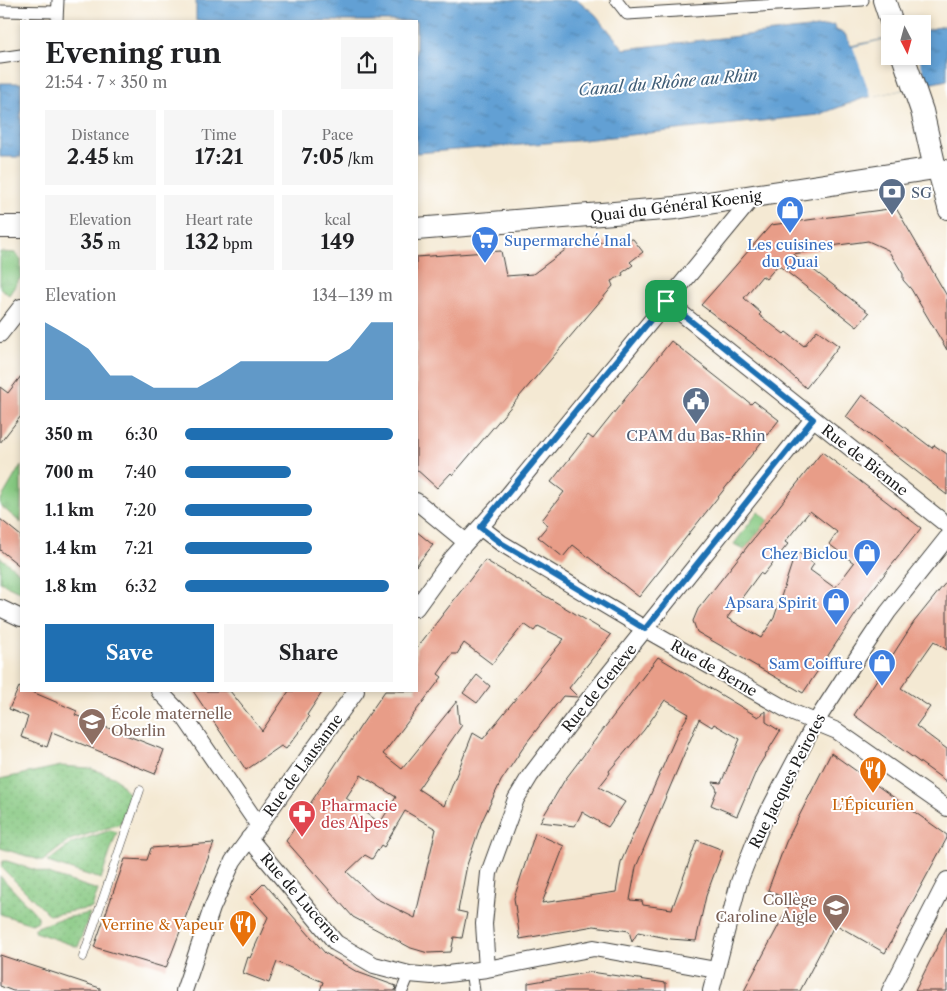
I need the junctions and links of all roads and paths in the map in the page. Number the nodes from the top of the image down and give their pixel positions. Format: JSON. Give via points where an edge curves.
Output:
{"nodes":[{"id":1,"x":58,"y":0,"type":"edge"},
{"id":2,"x":616,"y":0,"type":"edge"},
{"id":3,"x":863,"y":0,"type":"edge"},
{"id":4,"x":884,"y":0,"type":"edge"},
{"id":5,"x":0,"y":11,"type":"edge"},
{"id":6,"x":889,"y":15,"type":"edge"},
{"id":7,"x":57,"y":17,"type":"edge"},
{"id":8,"x":20,"y":55,"type":"edge"},
{"id":9,"x":0,"y":58,"type":"edge"},
{"id":10,"x":906,"y":65,"type":"edge"},
{"id":11,"x":944,"y":165,"type":"edge"},
{"id":12,"x":753,"y":197,"type":"junction"},
{"id":13,"x":947,"y":211,"type":"edge"},
{"id":14,"x":0,"y":227,"type":"edge"},
{"id":15,"x":20,"y":227,"type":"edge"},
{"id":16,"x":418,"y":229,"type":"edge"},
{"id":17,"x":666,"y":301,"type":"junction"},
{"id":18,"x":20,"y":308,"type":"edge"},
{"id":19,"x":0,"y":334,"type":"edge"},
{"id":20,"x":813,"y":419,"type":"junction"},
{"id":21,"x":418,"y":503,"type":"edge"},
{"id":22,"x":947,"y":525,"type":"edge"},
{"id":23,"x":480,"y":527,"type":"junction"},
{"id":24,"x":947,"y":538,"type":"edge"},
{"id":25,"x":466,"y":542,"type":"junction"},
{"id":26,"x":418,"y":605,"type":"edge"},
{"id":27,"x":0,"y":608,"type":"edge"},
{"id":28,"x":20,"y":618,"type":"edge"},
{"id":29,"x":645,"y":629,"type":"junction"},
{"id":30,"x":160,"y":692,"type":"edge"},
{"id":31,"x":355,"y":692,"type":"edge"},
{"id":32,"x":815,"y":723,"type":"junction"},
{"id":33,"x":140,"y":790,"type":"dead end"},
{"id":34,"x":947,"y":808,"type":"edge"},
{"id":35,"x":254,"y":832,"type":"junction"},
{"id":36,"x":947,"y":880,"type":"edge"},
{"id":37,"x":83,"y":957,"type":"dead end"},
{"id":38,"x":479,"y":970,"type":"junction"},
{"id":39,"x":716,"y":970,"type":"junction"},
{"id":40,"x":410,"y":974,"type":"junction"},
{"id":41,"x":184,"y":991,"type":"edge"},
{"id":42,"x":402,"y":991,"type":"edge"},
{"id":43,"x":474,"y":991,"type":"edge"},
{"id":44,"x":711,"y":991,"type":"edge"},
{"id":45,"x":890,"y":991,"type":"edge"}],
"edges":[{"from":1,"to":7,"type":"street"},
{"from":2,"to":3,"type":"street","via":[[628,14]]},
{"from":4,"to":6,"type":"main road"},
{"from":5,"to":7,"type":"street"},
{"from":8,"to":9,"type":"street"},
{"from":10,"to":11,"type":"main road","via":[[928,135]]},
{"from":11,"to":12,"type":"main road","name":"Quai du Général Koenig"},
{"from":11,"to":13,"type":"street"},
{"from":12,"to":16,"type":"main road","name":"Quai du Général Koenig","via":[[604,215]]},
{"from":12,"to":17,"type":"street"},
{"from":14,"to":15,"type":"main road"},
{"from":17,"to":20,"type":"street","name":"Rue de Bienne"},
{"from":17,"to":23,"type":"street"},
{"from":18,"to":19,"type":"street"},
{"from":20,"to":22,"type":"street","name":"Rue de Bienne"},
{"from":20,"to":29,"type":"street","name":"Rue de Genève"},
{"from":21,"to":25,"type":"street"},
{"from":23,"to":25,"type":"street"},
{"from":23,"to":29,"type":"street","name":"Rue de Berne","via":[[501,543]]},
{"from":24,"to":32,"type":"street","name":"Rue Jacques Peirotes","via":[[888,612]]},
{"from":25,"to":26,"type":"street"},
{"from":27,"to":28,"type":"street"},
{"from":29,"to":32,"type":"street","name":"Rue de Berne"},
{"from":29,"to":38,"type":"street","name":"Rue de Genève","via":[[576,715],[516,799],[489,873]]},
{"from":30,"to":35,"type":"street","name":"Rue de Lucerne","via":[[184,718]]},
{"from":31,"to":35,"type":"street","name":"Rue de Lausanne"},
{"from":32,"to":34,"type":"street","name":"Rue de Berne","via":[[837,731]]},
{"from":32,"to":39,"type":"street","name":"Rue Jacques Peirotes","via":[[750,853],[736,890]]},
{"from":33,"to":37,"type":"lane"},
{"from":35,"to":40,"type":"street","name":"Rue de Lucerne","via":[[336,943],[374,965]]},
{"from":35,"to":41,"type":"street","name":"Rue de Lausanne","via":[[224,878]]},
{"from":36,"to":45,"type":"street"},
{"from":38,"to":39,"type":"street","name":"Rue de Lucerne","via":[[594,948]]},
{"from":38,"to":40,"type":"street","name":"Rue de Lucerne","via":[[432,976]]},
{"from":38,"to":43,"type":"street"},
{"from":39,"to":44,"type":"street","name":"Rue Jacques Peirotes"},
{"from":40,"to":42,"type":"street"}]}
